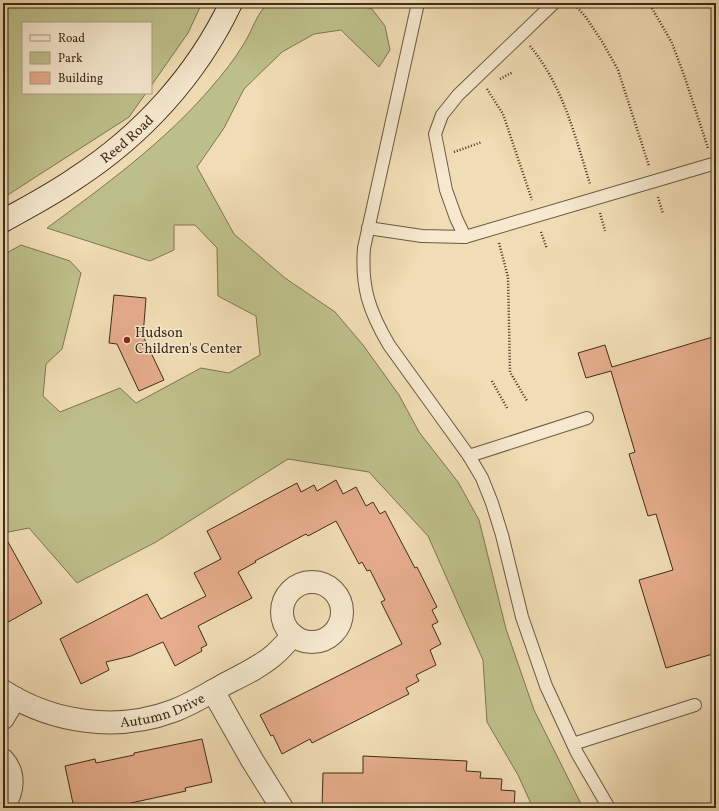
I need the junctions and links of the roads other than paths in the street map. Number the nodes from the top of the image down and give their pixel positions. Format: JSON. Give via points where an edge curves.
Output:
{"nodes":[{"id":1,"x":231,"y":3,"type":"edge"},
{"id":2,"x":418,"y":3,"type":"edge"},
{"id":3,"x":554,"y":3,"type":"edge"},
{"id":4,"x":715,"y":163,"type":"edge"},
{"id":5,"x":3,"y":221,"type":"edge"},
{"id":6,"x":368,"y":228,"type":"junction"},
{"id":7,"x":465,"y":237,"type":"junction"},
{"id":8,"x":587,"y":418,"type":"dead end"},
{"id":9,"x":469,"y":456,"type":"junction"},
{"id":10,"x":293,"y":635,"type":"dead end"},
{"id":11,"x":213,"y":691,"type":"junction"},
{"id":12,"x":9,"y":694,"type":"edge"},
{"id":13,"x":695,"y":704,"type":"dead end"},
{"id":14,"x":3,"y":718,"type":"edge"},
{"id":15,"x":573,"y":744,"type":"junction"},
{"id":16,"x":3,"y":760,"type":"edge"},
{"id":17,"x":3,"y":805,"type":"edge"},
{"id":18,"x":282,"y":808,"type":"edge"},
{"id":19,"x":609,"y":808,"type":"edge"}],
"edges":[{"from":1,"to":5,"type":"street","name":"Reed Road","via":[[183,82],[144,124],[101,161]]},
{"from":2,"to":6,"type":"lane"},
{"from":3,"to":7,"type":"lane","via":[[458,95],[442,115],[435,134],[446,190]]},
{"from":4,"to":7,"type":"lane"},
{"from":6,"to":7,"type":"lane","via":[[422,236]]},
{"from":6,"to":9,"type":"lane","via":[[363,268],[370,309],[389,345]]},
{"from":8,"to":9,"type":"lane"},
{"from":9,"to":15,"type":"lane","via":[[482,478],[492,503],[532,648],[546,686]]},
{"from":10,"to":11,"type":"street","name":"Autumn Drive","via":[[281,650],[268,660]]},
{"from":11,"to":12,"type":"street","name":"Autumn Drive","via":[[171,712],[119,722],[92,722],[65,717],[40,709]]},
{"from":11,"to":18,"type":"street"},
{"from":12,"to":14,"type":"street","name":"Autumn Drive"},
{"from":13,"to":15,"type":"lane"},
{"from":15,"to":19,"type":"lane"},
{"from":16,"to":17,"type":"street","via":[[10,773],[12,786]]}]}
